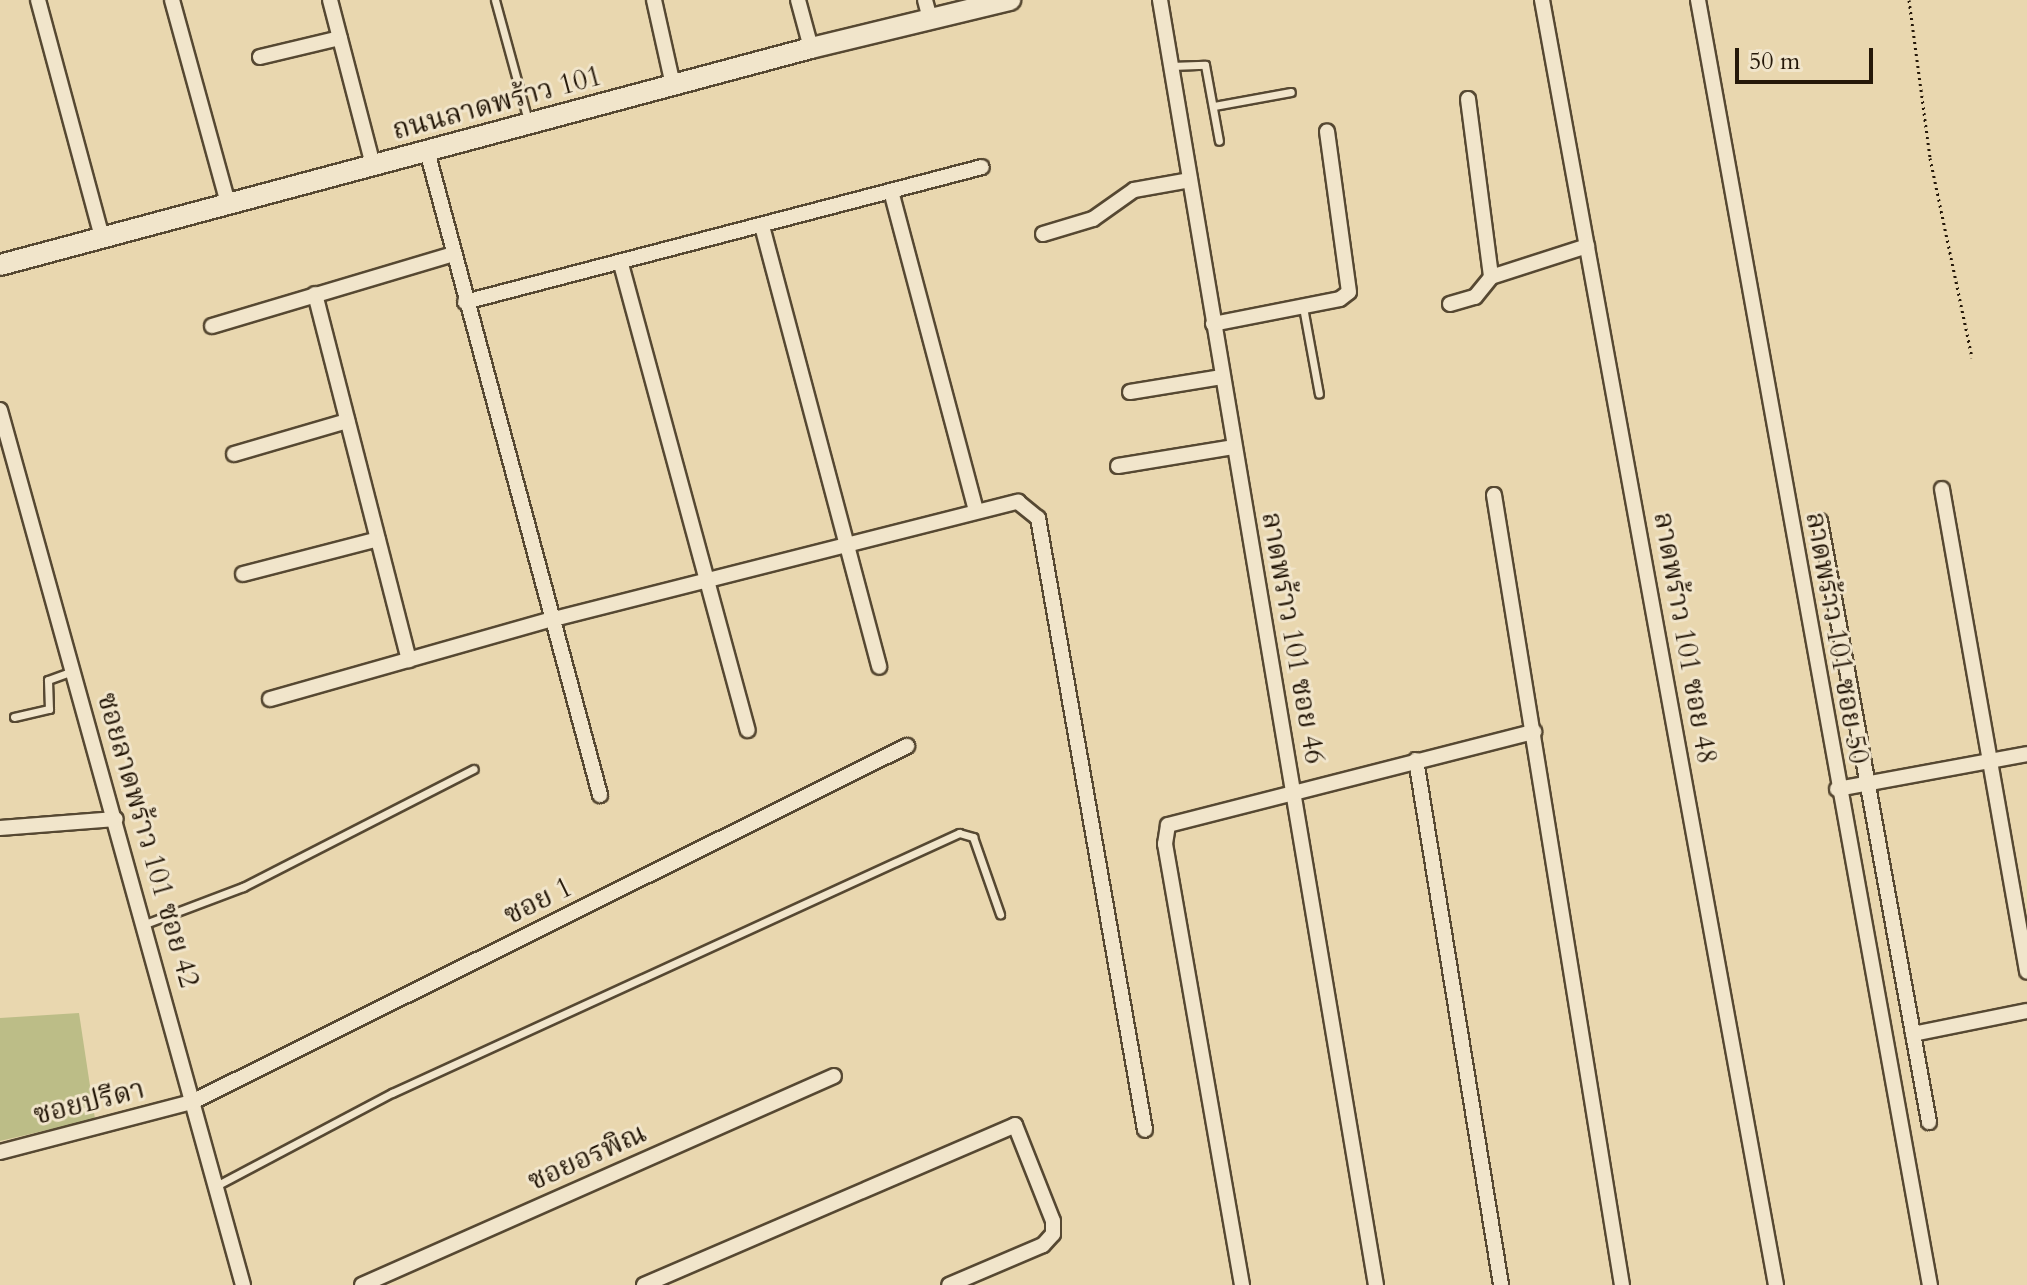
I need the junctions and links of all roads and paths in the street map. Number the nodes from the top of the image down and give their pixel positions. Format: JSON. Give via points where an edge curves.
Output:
{"nodes":[{"id":1,"x":38,"y":0,"type":"edge"},
{"id":2,"x":172,"y":0,"type":"edge"},
{"id":3,"x":330,"y":0,"type":"edge"},
{"id":4,"x":495,"y":0,"type":"edge"},
{"id":5,"x":654,"y":0,"type":"edge"},
{"id":6,"x":798,"y":0,"type":"edge"},
{"id":7,"x":1010,"y":0,"type":"edge"},
{"id":8,"x":1160,"y":0,"type":"edge"},
{"id":9,"x":1542,"y":0,"type":"edge"},
{"id":10,"x":1698,"y":0,"type":"edge"},
{"id":11,"x":1909,"y":0,"type":"edge"},
{"id":12,"x":927,"y":10,"type":"edge"},
{"id":13,"x":340,"y":38,"type":"junction"},
{"id":14,"x":811,"y":48,"type":"junction"},
{"id":15,"x":260,"y":57,"type":"dead end"},
{"id":16,"x":1171,"y":66,"type":"junction"},
{"id":17,"x":673,"y":85,"type":"junction"},
{"id":18,"x":1291,"y":92,"type":"dead end"},
{"id":19,"x":1468,"y":99,"type":"dead end"},
{"id":20,"x":1214,"y":106,"type":"junction"},
{"id":21,"x":529,"y":123,"type":"junction"},
{"id":22,"x":1327,"y":131,"type":"dead end"},
{"id":23,"x":1219,"y":141,"type":"dead end"},
{"id":24,"x":427,"y":151,"type":"junction"},
{"id":25,"x":373,"y":165,"type":"junction"},
{"id":26,"x":982,"y":167,"type":"dead end"},
{"id":27,"x":1190,"y":180,"type":"junction"},
{"id":28,"x":891,"y":191,"type":"junction"},
{"id":29,"x":228,"y":204,"type":"junction"},
{"id":30,"x":762,"y":226,"type":"junction"},
{"id":31,"x":1043,"y":234,"type":"dead end"},
{"id":32,"x":102,"y":238,"type":"junction"},
{"id":33,"x":1587,"y":246,"type":"junction"},
{"id":34,"x":453,"y":254,"type":"junction"},
{"id":35,"x":621,"y":264,"type":"junction"},
{"id":36,"x":0,"y":265,"type":"edge"},
{"id":37,"x":1491,"y":277,"type":"junction"},
{"id":38,"x":315,"y":294,"type":"junction"},
{"id":39,"x":465,"y":302,"type":"junction"},
{"id":40,"x":1450,"y":304,"type":"dead end"},
{"id":41,"x":1303,"y":307,"type":"junction"},
{"id":42,"x":1213,"y":324,"type":"junction"},
{"id":43,"x":212,"y":326,"type":"dead end"},
{"id":44,"x":1972,"y":358,"type":"dead end"},
{"id":45,"x":1222,"y":377,"type":"junction"},
{"id":46,"x":1130,"y":392,"type":"dead end"},
{"id":47,"x":1319,"y":394,"type":"dead end"},
{"id":48,"x":0,"y":410,"type":"edge"},
{"id":49,"x":347,"y":421,"type":"junction"},
{"id":50,"x":1234,"y":447,"type":"junction"},
{"id":51,"x":234,"y":454,"type":"dead end"},
{"id":52,"x":1118,"y":466,"type":"dead end"},
{"id":53,"x":1942,"y":489,"type":"dead end"},
{"id":54,"x":1494,"y":495,"type":"dead end"},
{"id":55,"x":976,"y":511,"type":"junction"},
{"id":56,"x":1820,"y":521,"type":"dead end"},
{"id":57,"x":378,"y":539,"type":"junction"},
{"id":58,"x":850,"y":547,"type":"junction"},
{"id":59,"x":243,"y":574,"type":"dead end"},
{"id":60,"x":706,"y":584,"type":"junction"},
{"id":61,"x":550,"y":620,"type":"junction"},
{"id":62,"x":409,"y":660,"type":"junction"},
{"id":63,"x":879,"y":667,"type":"dead end"},
{"id":64,"x":73,"y":671,"type":"junction"},
{"id":65,"x":270,"y":699,"type":"dead end"},
{"id":66,"x":14,"y":717,"type":"dead end"},
{"id":67,"x":748,"y":730,"type":"dead end"},
{"id":68,"x":1534,"y":732,"type":"junction"},
{"id":69,"x":907,"y":746,"type":"dead end"},
{"id":70,"x":2027,"y":754,"type":"edge"},
{"id":71,"x":1416,"y":760,"type":"junction"},
{"id":72,"x":1991,"y":761,"type":"junction"},
{"id":73,"x":474,"y":769,"type":"dead end"},
{"id":74,"x":1869,"y":783,"type":"junction"},
{"id":75,"x":1837,"y":789,"type":"junction"},
{"id":76,"x":1293,"y":791,"type":"junction"},
{"id":77,"x":600,"y":795,"type":"dead end"},
{"id":78,"x":116,"y":819,"type":"junction"},
{"id":79,"x":0,"y":828,"type":"edge"},
{"id":80,"x":1000,"y":914,"type":"dead end"},
{"id":81,"x":145,"y":924,"type":"junction"},
{"id":82,"x":2027,"y":972,"type":"edge"},
{"id":83,"x":2027,"y":1011,"type":"edge"},
{"id":84,"x":1913,"y":1034,"type":"junction"},
{"id":85,"x":834,"y":1076,"type":"dead end"},
{"id":86,"x":192,"y":1102,"type":"junction"},
{"id":87,"x":1929,"y":1122,"type":"dead end"},
{"id":88,"x":1145,"y":1130,"type":"dead end"},
{"id":89,"x":0,"y":1152,"type":"edge"},
{"id":90,"x":216,"y":1186,"type":"junction"},
{"id":91,"x":243,"y":1285,"type":"edge"},
{"id":92,"x":362,"y":1285,"type":"edge"},
{"id":93,"x":644,"y":1285,"type":"edge"},
{"id":94,"x":949,"y":1285,"type":"edge"},
{"id":95,"x":1242,"y":1285,"type":"edge"},
{"id":96,"x":1376,"y":1285,"type":"edge"},
{"id":97,"x":1501,"y":1285,"type":"edge"},
{"id":98,"x":1622,"y":1285,"type":"edge"},
{"id":99,"x":1776,"y":1285,"type":"edge"},
{"id":100,"x":1930,"y":1285,"type":"edge"}],
"edges":[{"from":1,"to":32,"type":"street"},
{"from":2,"to":29,"type":"street"},
{"from":3,"to":13,"type":"street"},
{"from":4,"to":21,"type":"lane"},
{"from":5,"to":17,"type":"street"},
{"from":6,"to":14,"type":"street"},
{"from":7,"to":12,"type":"street","name":"ถนนลาดพร้าว 101"},
{"from":8,"to":16,"type":"street","name":"ลาดพร้าว 101 ซอย 46"},
{"from":9,"to":33,"type":"street","name":"ลาดพร้าว 101 ซอย 48"},
{"from":10,"to":75,"type":"street","name":"ลาดพร้าว 101 ซอย 50"},
{"from":11,"to":44,"type":"path","via":[[1930,158]]},
{"from":12,"to":14,"type":"street","name":"ถนนลาดพร้าว 101"},
{"from":13,"to":15,"type":"street"},
{"from":13,"to":25,"type":"street"},
{"from":14,"to":17,"type":"street","name":"ถนนลาดพร้าว 101"},
{"from":16,"to":20,"type":"lane","via":[[1205,65]]},
{"from":16,"to":27,"type":"street","name":"ลาดพร้าว 101 ซอย 46"},
{"from":17,"to":21,"type":"street","name":"ถนนลาดพร้าว 101"},
{"from":18,"to":20,"type":"lane"},
{"from":19,"to":37,"type":"street"},
{"from":20,"to":23,"type":"lane"},
{"from":21,"to":24,"type":"street","name":"ถนนลาดพร้าว 101"},
{"from":22,"to":41,"type":"street","via":[[1349,290],[1340,299]]},
{"from":24,"to":25,"type":"street","name":"ถนนลาดพร้าว 101"},
{"from":24,"to":34,"type":"street"},
{"from":25,"to":29,"type":"street","name":"ถนนลาดพร้าว 101"},
{"from":26,"to":28,"type":"street"},
{"from":27,"to":31,"type":"street","via":[[1134,190],[1093,219]]},
{"from":27,"to":42,"type":"street","name":"ลาดพร้าว 101 ซอย 46"},
{"from":28,"to":30,"type":"street"},
{"from":28,"to":55,"type":"street"},
{"from":29,"to":32,"type":"street","name":"ถนนลาดพร้าว 101"},
{"from":30,"to":35,"type":"street"},
{"from":30,"to":58,"type":"street"},
{"from":32,"to":36,"type":"street","name":"ถนนลาดพร้าว 101"},
{"from":33,"to":37,"type":"street"},
{"from":33,"to":99,"type":"street","name":"ลาดพร้าว 101 ซอย 48"},
{"from":34,"to":38,"type":"street"},
{"from":34,"to":39,"type":"street"},
{"from":35,"to":39,"type":"street"},
{"from":35,"to":60,"type":"street"},
{"from":37,"to":40,"type":"street","via":[[1475,297]]},
{"from":38,"to":43,"type":"street"},
{"from":38,"to":49,"type":"street"},
{"from":39,"to":61,"type":"street"},
{"from":41,"to":42,"type":"street"},
{"from":41,"to":47,"type":"lane"},
{"from":42,"to":45,"type":"street","name":"ลาดพร้าว 101 ซอย 46"},
{"from":45,"to":46,"type":"street"},
{"from":45,"to":50,"type":"street","name":"ลาดพร้าว 101 ซอย 46"},
{"from":48,"to":64,"type":"street","name":"ซอยลาดพร้าว 101 ซอย 42"},
{"from":49,"to":51,"type":"street"},
{"from":49,"to":57,"type":"street"},
{"from":50,"to":52,"type":"street"},
{"from":50,"to":76,"type":"street","name":"ลาดพร้าว 101 ซอย 46"},
{"from":53,"to":72,"type":"street"},
{"from":54,"to":68,"type":"street"},
{"from":55,"to":58,"type":"street"},
{"from":55,"to":88,"type":"street","via":[[1018,502],[1038,518]]},
{"from":56,"to":74,"type":"street"},
{"from":57,"to":59,"type":"street"},
{"from":57,"to":62,"type":"street"},
{"from":58,"to":60,"type":"street"},
{"from":58,"to":63,"type":"street"},
{"from":60,"to":61,"type":"street"},
{"from":60,"to":67,"type":"street"},
{"from":61,"to":62,"type":"street"},
{"from":61,"to":77,"type":"street"},
{"from":62,"to":65,"type":"street"},
{"from":64,"to":66,"type":"lane","via":[[48,680],[49,709]]},
{"from":64,"to":78,"type":"street","name":"ซอยลาดพร้าว 101 ซอย 42"},
{"from":68,"to":71,"type":"street"},
{"from":68,"to":98,"type":"street"},
{"from":69,"to":86,"type":"street","name":"ซอย 1"},
{"from":70,"to":72,"type":"street"},
{"from":71,"to":76,"type":"street"},
{"from":71,"to":97,"type":"street"},
{"from":72,"to":74,"type":"street"},
{"from":72,"to":82,"type":"street"},
{"from":73,"to":81,"type":"lane","via":[[243,887]]},
{"from":74,"to":75,"type":"street"},
{"from":74,"to":84,"type":"street"},
{"from":75,"to":100,"type":"street","name":"ลาดพร้าว 101 ซอย 50"},
{"from":76,"to":95,"type":"street","via":[[1175,821],[1168,825],[1165,844]]},
{"from":76,"to":96,"type":"street","name":"ลาดพร้าว 101 ซอย 46"},
{"from":78,"to":79,"type":"street"},
{"from":78,"to":81,"type":"street","name":"ซอยลาดพร้าว 101 ซอย 42"},
{"from":80,"to":90,"type":"lane","via":[[973,837],[959,833],[392,1093]]},
{"from":81,"to":86,"type":"street","name":"ซอยลาดพร้าว 101 ซอย 42"},
{"from":83,"to":84,"type":"street"},
{"from":84,"to":87,"type":"street"},
{"from":85,"to":92,"type":"street","name":"ซอยอรพิณ"},
{"from":86,"to":89,"type":"street","name":"ซอยปรีดา"},
{"from":86,"to":90,"type":"street","name":"ซอยลาดพร้าว 101 ซอย 42"},
{"from":90,"to":91,"type":"street","name":"ซอยลาดพร้าว 101 ซอย 42"},
{"from":93,"to":94,"type":"street","via":[[1015,1125],[1053,1221],[1053,1234],[1043,1245]]}]}
